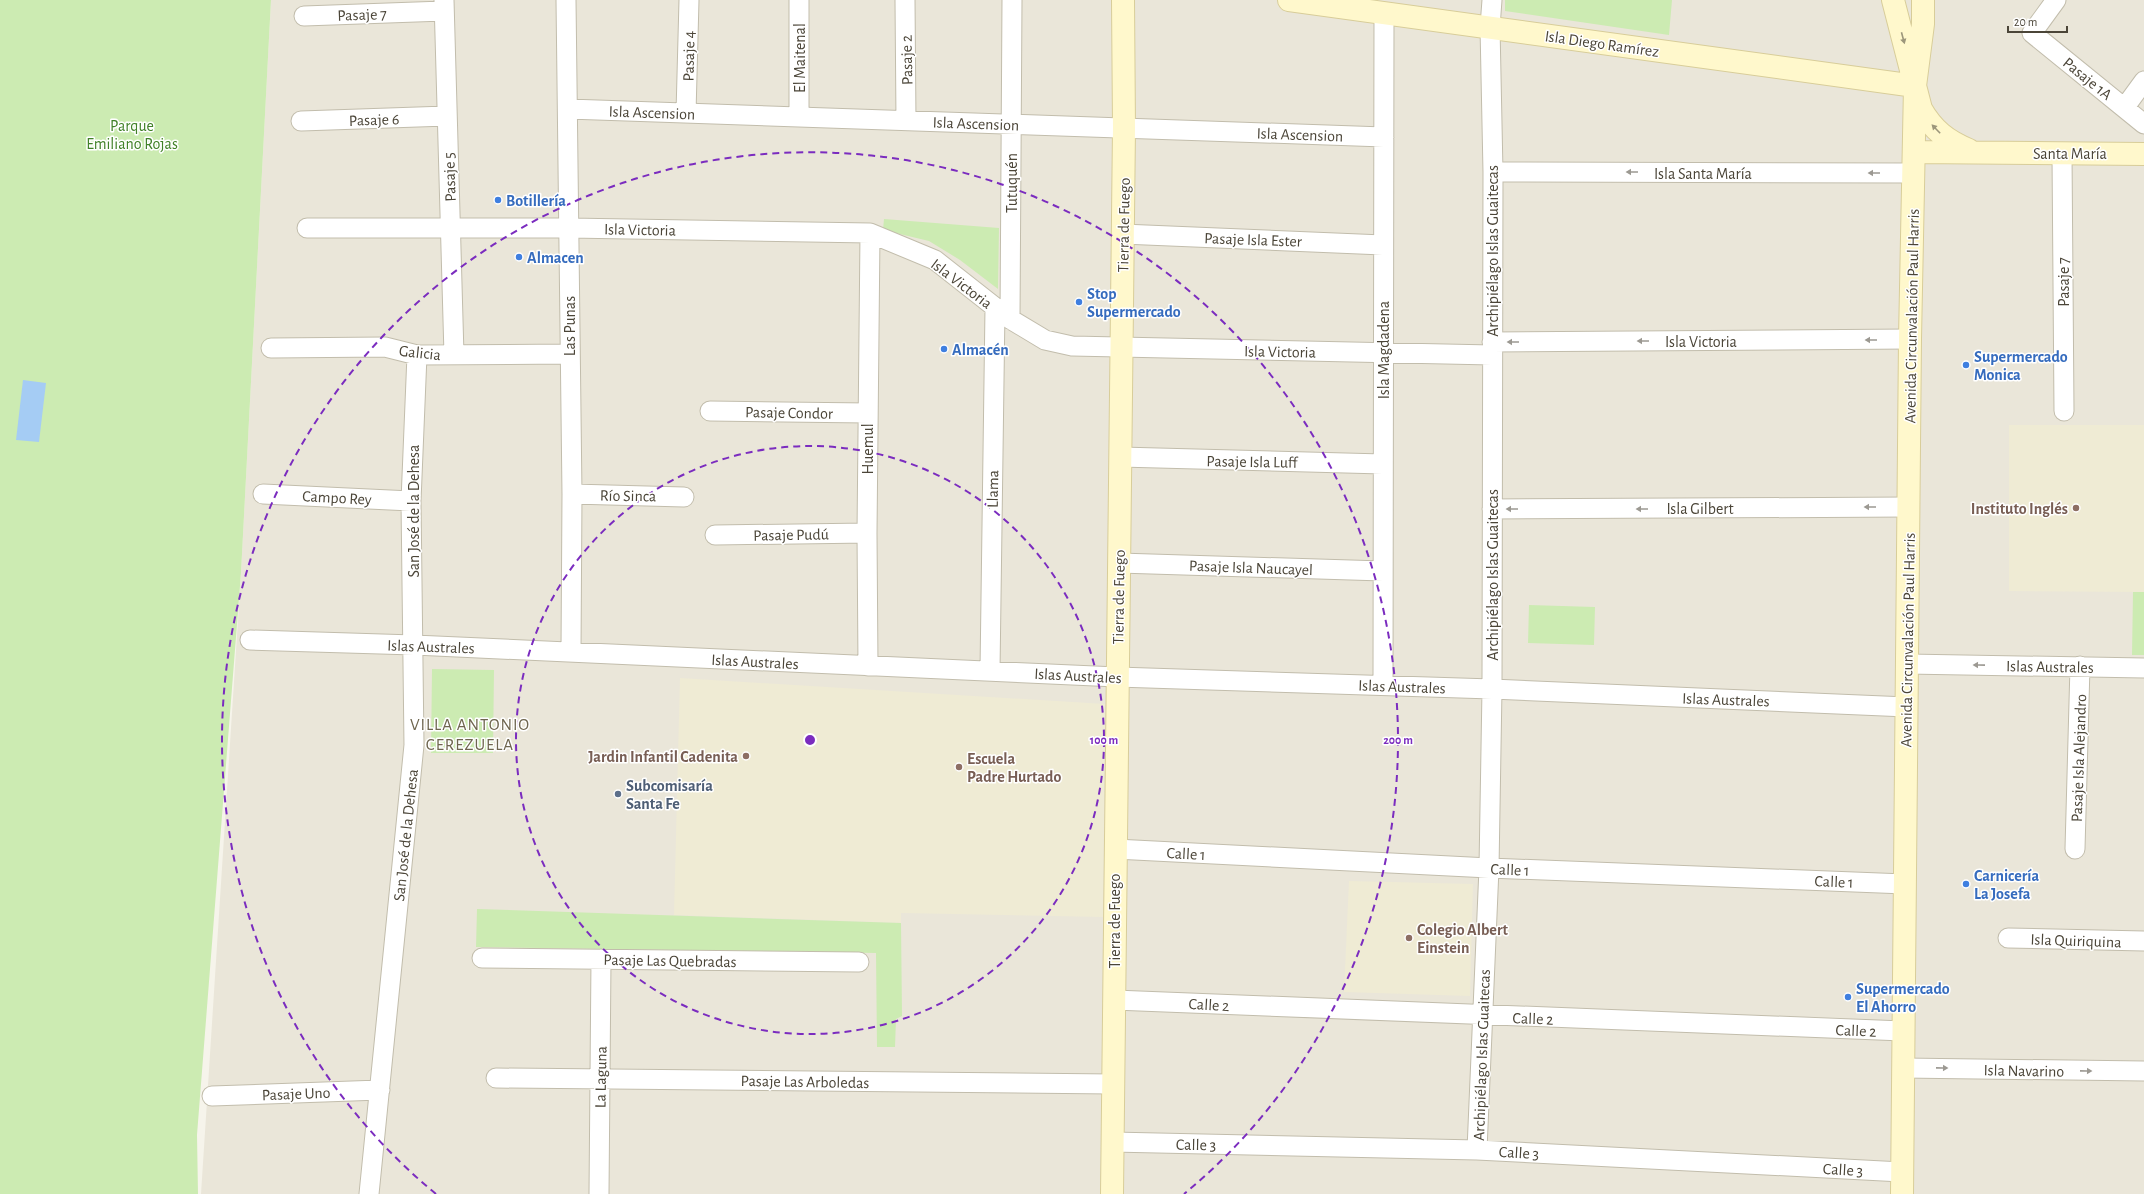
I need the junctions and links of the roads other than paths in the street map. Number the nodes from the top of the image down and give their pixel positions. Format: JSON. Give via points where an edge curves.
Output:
{"nodes":[{"id":1,"x":566,"y":0,"type":"edge"},
{"id":2,"x":689,"y":0,"type":"edge"},
{"id":3,"x":799,"y":0,"type":"edge"},
{"id":4,"x":905,"y":0,"type":"edge"},
{"id":5,"x":1012,"y":0,"type":"edge"},
{"id":6,"x":1123,"y":0,"type":"edge"},
{"id":7,"x":1289,"y":0,"type":"edge"},
{"id":8,"x":1492,"y":0,"type":"edge"},
{"id":9,"x":1893,"y":0,"type":"edge"},
{"id":10,"x":1923,"y":0,"type":"edge"},
{"id":11,"x":2056,"y":0,"type":"edge"},
{"id":12,"x":444,"y":6,"type":"edge"},
{"id":13,"x":1384,"y":14,"type":"junction"},
{"id":14,"x":304,"y":16,"type":"dead end"},
{"id":15,"x":1490,"y":27,"type":"junction"},
{"id":16,"x":2144,"y":81,"type":"edge"},
{"id":17,"x":1915,"y":86,"type":"junction"},
{"id":18,"x":2124,"y":107,"type":"junction"},
{"id":19,"x":568,"y":109,"type":"junction"},
{"id":20,"x":686,"y":113,"type":"junction"},
{"id":21,"x":447,"y":116,"type":"junction"},
{"id":22,"x":799,"y":117,"type":"junction"},
{"id":23,"x":300,"y":121,"type":"dead end"},
{"id":24,"x":906,"y":121,"type":"junction"},
{"id":25,"x":1011,"y":124,"type":"junction"},
{"id":26,"x":2144,"y":124,"type":"edge"},
{"id":27,"x":1124,"y":128,"type":"junction"},
{"id":28,"x":1384,"y":137,"type":"junction"},
{"id":29,"x":1914,"y":152,"type":"junction"},
{"id":30,"x":1996,"y":152,"type":"junction"},
{"id":31,"x":2062,"y":154,"type":"junction"},
{"id":32,"x":2144,"y":154,"type":"edge"},
{"id":33,"x":1493,"y":172,"type":"junction"},
{"id":34,"x":1913,"y":173,"type":"junction"},
{"id":35,"x":307,"y":228,"type":"dead end"},
{"id":36,"x":450,"y":228,"type":"junction"},
{"id":37,"x":569,"y":228,"type":"junction"},
{"id":38,"x":870,"y":233,"type":"junction"},
{"id":39,"x":1122,"y":234,"type":"junction"},
{"id":40,"x":1383,"y":245,"type":"junction"},
{"id":41,"x":1003,"y":313,"type":"junction"},
{"id":42,"x":1910,"y":339,"type":"junction"},
{"id":43,"x":1122,"y":347,"type":"junction"},
{"id":44,"x":271,"y":348,"type":"dead end"},
{"id":45,"x":1492,"y":349,"type":"junction"},
{"id":46,"x":1383,"y":353,"type":"junction"},
{"id":47,"x":569,"y":354,"type":"junction"},
{"id":48,"x":417,"y":355,"type":"junction"},
{"id":49,"x":454,"y":355,"type":"junction"},
{"id":50,"x":710,"y":411,"type":"dead end"},
{"id":51,"x":2064,"y":411,"type":"dead end"},
{"id":52,"x":868,"y":413,"type":"junction"},
{"id":53,"x":1120,"y":457,"type":"junction"},
{"id":54,"x":1383,"y":464,"type":"junction"},
{"id":55,"x":263,"y":494,"type":"dead end"},
{"id":56,"x":572,"y":494,"type":"junction"},
{"id":57,"x":684,"y":497,"type":"dead end"},
{"id":58,"x":411,"y":501,"type":"junction"},
{"id":59,"x":1909,"y":507,"type":"junction"},
{"id":60,"x":1492,"y":510,"type":"junction"},
{"id":61,"x":867,"y":533,"type":"junction"},
{"id":62,"x":715,"y":535,"type":"dead end"},
{"id":63,"x":1119,"y":563,"type":"junction"},
{"id":64,"x":1383,"y":571,"type":"junction"},
{"id":65,"x":250,"y":640,"type":"dead end"},
{"id":66,"x":414,"y":645,"type":"junction"},
{"id":67,"x":571,"y":652,"type":"junction"},
{"id":68,"x":1907,"y":664,"type":"junction"},
{"id":69,"x":868,"y":666,"type":"junction"},
{"id":70,"x":2080,"y":666,"type":"junction"},
{"id":71,"x":2144,"y":668,"type":"edge"},
{"id":72,"x":990,"y":671,"type":"junction"},
{"id":73,"x":1117,"y":677,"type":"junction"},
{"id":74,"x":1383,"y":686,"type":"junction"},
{"id":75,"x":1492,"y":689,"type":"junction"},
{"id":76,"x":1907,"y":707,"type":"junction"},
{"id":77,"x":1115,"y":849,"type":"junction"},
{"id":78,"x":2075,"y":849,"type":"dead end"},
{"id":79,"x":1489,"y":868,"type":"junction"},
{"id":80,"x":1905,"y":884,"type":"junction"},
{"id":81,"x":2008,"y":938,"type":"dead end"},
{"id":82,"x":2144,"y":941,"type":"edge"},
{"id":83,"x":482,"y":958,"type":"dead end"},
{"id":84,"x":601,"y":959,"type":"junction"},
{"id":85,"x":859,"y":962,"type":"dead end"},
{"id":86,"x":1114,"y":1000,"type":"junction"},
{"id":87,"x":1483,"y":1016,"type":"junction"},
{"id":88,"x":1903,"y":1032,"type":"junction"},
{"id":89,"x":1903,"y":1068,"type":"junction"},
{"id":90,"x":2144,"y":1071,"type":"edge"},
{"id":91,"x":496,"y":1078,"type":"dead end"},
{"id":92,"x":600,"y":1079,"type":"junction"},
{"id":93,"x":1113,"y":1084,"type":"junction"},
{"id":94,"x":380,"y":1090,"type":"junction"},
{"id":95,"x":212,"y":1096,"type":"dead end"},
{"id":96,"x":1112,"y":1142,"type":"junction"},
{"id":97,"x":1477,"y":1150,"type":"junction"},
{"id":98,"x":1902,"y":1172,"type":"junction"},
{"id":99,"x":369,"y":1194,"type":"edge"},
{"id":100,"x":598,"y":1194,"type":"edge"},
{"id":101,"x":1112,"y":1194,"type":"edge"},
{"id":102,"x":1902,"y":1194,"type":"edge"}],
"edges":[{"from":1,"to":19,"type":"street","name":"Las Punas"},
{"from":2,"to":20,"type":"street","name":"Pasaje 4"},
{"from":3,"to":22,"type":"street","name":"El Maitenal"},
{"from":4,"to":24,"type":"street","name":"Pasaje 2"},
{"from":5,"to":25,"type":"street","name":"Tutuquén"},
{"from":6,"to":27,"type":"street","name":"Tierra de Fuego"},
{"from":7,"to":13,"type":"street","name":"Isla Diego Ramírez"},
{"from":8,"to":15,"type":"street","name":"Archipiélago Islas Guaitecas"},
{"from":9,"to":17,"type":"street","name":"Avenida Circunvalación Paul Harris","one_way":true},
{"from":10,"to":17,"type":"street","name":"Avenida Circunvalación Paul Harris","via":[[1923,24]]},
{"from":11,"to":18,"type":"street","name":"Pasaje 1A","via":[[2032,33]]},
{"from":12,"to":14,"type":"street","name":"Pasaje 7"},
{"from":12,"to":21,"type":"street","name":"Pasaje 5"},
{"from":13,"to":15,"type":"street","name":"Isla Diego Ramírez"},
{"from":13,"to":28,"type":"street","name":"Isla Magdadena"},
{"from":15,"to":17,"type":"street","name":"Isla Diego Ramírez"},
{"from":15,"to":33,"type":"street","name":"Archipiélago Islas Guaitecas"},
{"from":16,"to":18,"type":"street"},
{"from":17,"to":29,"type":"street","name":"Avenida Circunvalación Paul Harris"},
{"from":30,"to":17,"type":"street","name":"Santa María","one_way":true,"via":[[1969,150],[1945,138],[1927,120]]},
{"from":18,"to":26,"type":"street","name":"Pasaje 1A"},
{"from":19,"to":20,"type":"street","name":"Isla Ascension"},
{"from":19,"to":37,"type":"street","name":"Las Punas"},
{"from":20,"to":22,"type":"street","name":"Isla Ascension"},
{"from":21,"to":23,"type":"street","name":"Pasaje 6"},
{"from":21,"to":36,"type":"street","name":"Pasaje 5"},
{"from":22,"to":24,"type":"street","name":"Isla Ascension"},
{"from":24,"to":25,"type":"street","name":"Isla Ascension"},
{"from":25,"to":27,"type":"street","name":"Isla Ascension"},
{"from":25,"to":41,"type":"street","name":"Tutuquén"},
{"from":27,"to":28,"type":"street","name":"Isla Ascension"},
{"from":27,"to":39,"type":"street","name":"Tierra de Fuego"},
{"from":28,"to":40,"type":"street","name":"Isla Magdadena"},
{"from":29,"to":30,"type":"street","name":"Santa María"},
{"from":29,"to":34,"type":"street","name":"Avenida Circunvalación Paul Harris"},
{"from":30,"to":31,"type":"street","name":"Santa María"},
{"from":31,"to":32,"type":"street","name":"Santa María"},
{"from":31,"to":51,"type":"street","name":"Pasaje 7"},
{"from":34,"to":33,"type":"street","name":"Isla Santa María","one_way":true},
{"from":33,"to":45,"type":"street","name":"Archipiélago Islas Guaitecas"},
{"from":34,"to":42,"type":"street","name":"Avenida Circunvalación Paul Harris"},
{"from":35,"to":36,"type":"street","name":"Isla Victoria"},
{"from":36,"to":37,"type":"street","name":"Isla Victoria"},
{"from":36,"to":49,"type":"street","name":"Pasaje 5"},
{"from":37,"to":38,"type":"street","name":"Isla Victoria"},
{"from":37,"to":47,"type":"street","name":"Las Punas"},
{"from":38,"to":41,"type":"street","name":"Isla Victoria","via":[[935,260]]},
{"from":38,"to":52,"type":"street","name":"Huemul"},
{"from":39,"to":40,"type":"street","name":"Pasaje Isla Ester"},
{"from":39,"to":43,"type":"street","name":"Tierra de Fuego"},
{"from":40,"to":46,"type":"street","name":"Isla Magdadena"},
{"from":41,"to":43,"type":"street","name":"Isla Victoria","via":[[1045,340],[1072,346]]},
{"from":41,"to":72,"type":"street","name":"Llama"},
{"from":42,"to":45,"type":"street","name":"Isla Victoria","one_way":true},
{"from":42,"to":59,"type":"street","name":"Avenida Circunvalación Paul Harris"},
{"from":43,"to":46,"type":"street","name":"Isla Victoria"},
{"from":43,"to":53,"type":"street","name":"Tierra de Fuego"},
{"from":44,"to":48,"type":"street","name":"Galicia","via":[[385,348]]},
{"from":45,"to":46,"type":"street","name":"Isla Victoria"},
{"from":45,"to":60,"type":"street","name":"Archipiélago Islas Guaitecas"},
{"from":46,"to":54,"type":"street","name":"Isla Magdadena"},
{"from":47,"to":49,"type":"street","name":"Galicia"},
{"from":47,"to":56,"type":"street","name":"Las Punas"},
{"from":48,"to":49,"type":"street","name":"Galicia"},
{"from":48,"to":58,"type":"street","name":"San José de la Dehesa"},
{"from":50,"to":52,"type":"street","name":"Pasaje Condor"},
{"from":52,"to":61,"type":"street","name":"Huemul"},
{"from":53,"to":54,"type":"street","name":"Pasaje Isla Luff"},
{"from":53,"to":63,"type":"street","name":"Tierra de Fuego"},
{"from":54,"to":64,"type":"street","name":"Isla Magdadena"},
{"from":55,"to":58,"type":"street","name":"Campo Rey"},
{"from":56,"to":57,"type":"street","name":"Río Sinca"},
{"from":56,"to":67,"type":"street","name":"Las Punas"},
{"from":58,"to":66,"type":"street","name":"San José de la Dehesa"},
{"from":59,"to":60,"type":"street","name":"Isla Gilbert","one_way":true},
{"from":59,"to":68,"type":"street","name":"Avenida Circunvalación Paul Harris"},
{"from":60,"to":75,"type":"street","name":"Archipiélago Islas Guaitecas"},
{"from":61,"to":62,"type":"street","name":"Pasaje Pudú"},
{"from":61,"to":69,"type":"street","name":"Huemul"},
{"from":63,"to":64,"type":"street","name":"Pasaje Isla Naucayel"},
{"from":63,"to":73,"type":"street","name":"Tierra de Fuego"},
{"from":64,"to":74,"type":"street","name":"Isla Magdadena"},
{"from":65,"to":66,"type":"street","name":"Islas Australes"},
{"from":66,"to":67,"type":"street","name":"Islas Australes"},
{"from":66,"to":94,"type":"street","name":"San José de la Dehesa","via":[[414,745]]},
{"from":67,"to":69,"type":"street","name":"Islas Australes"},
{"from":70,"to":68,"type":"street","name":"Islas Australes","one_way":true},
{"from":68,"to":76,"type":"street","name":"Avenida Circunvalación Paul Harris"},
{"from":69,"to":72,"type":"street","name":"Islas Australes"},
{"from":70,"to":71,"type":"street","name":"Islas Australes"},
{"from":70,"to":78,"type":"street","name":"Pasaje Isla Alejandro"},
{"from":72,"to":73,"type":"street","name":"Islas Australes"},
{"from":73,"to":74,"type":"street","name":"Islas Australes"},
{"from":73,"to":77,"type":"street","name":"Tierra de Fuego"},
{"from":74,"to":75,"type":"street","name":"Islas Australes"},
{"from":75,"to":76,"type":"street","name":"Islas Australes"},
{"from":75,"to":79,"type":"street","name":"Archipiélago Islas Guaitecas"},
{"from":76,"to":80,"type":"street","name":"Avenida Circunvalación Paul Harris"},
{"from":77,"to":79,"type":"street","name":"Calle 1"},
{"from":77,"to":86,"type":"street","name":"Tierra de Fuego"},
{"from":79,"to":80,"type":"street","name":"Calle 1"},
{"from":79,"to":87,"type":"street","name":"Archipiélago Islas Guaitecas"},
{"from":80,"to":88,"type":"street","name":"Avenida Circunvalación Paul Harris"},
{"from":81,"to":82,"type":"street","name":"Isla Quiriquina"},
{"from":83,"to":84,"type":"street","name":"Pasaje Las Quebradas"},
{"from":84,"to":85,"type":"street","name":"Pasaje Las Quebradas"},
{"from":84,"to":92,"type":"street","name":"La Laguna"},
{"from":86,"to":87,"type":"street","name":"Calle 2"},
{"from":86,"to":93,"type":"street","name":"Tierra de Fuego"},
{"from":87,"to":88,"type":"street","name":"Calle 2"},
{"from":87,"to":97,"type":"street","name":"Archipiélago Islas Guaitecas"},
{"from":88,"to":89,"type":"street","name":"Avenida Circunvalación Paul Harris"},
{"from":89,"to":90,"type":"street","name":"Isla Navarino","one_way":true},
{"from":89,"to":98,"type":"street","name":"Avenida Circunvalación Paul Harris"},
{"from":91,"to":92,"type":"street","name":"Pasaje Las Arboledas"},
{"from":92,"to":93,"type":"street","name":"Pasaje Las Arboledas"},
{"from":92,"to":100,"type":"street","name":"La Laguna"},
{"from":93,"to":96,"type":"street","name":"Tierra de Fuego"},
{"from":94,"to":95,"type":"street","name":"Pasaje Uno"},
{"from":94,"to":99,"type":"street","name":"San José de la Dehesa"},
{"from":96,"to":97,"type":"street","name":"Calle 3"},
{"from":96,"to":101,"type":"street","name":"Tierra de Fuego"},
{"from":97,"to":98,"type":"street","name":"Calle 3"},
{"from":98,"to":102,"type":"street","name":"Avenida Circunvalación Paul Harris"}]}
